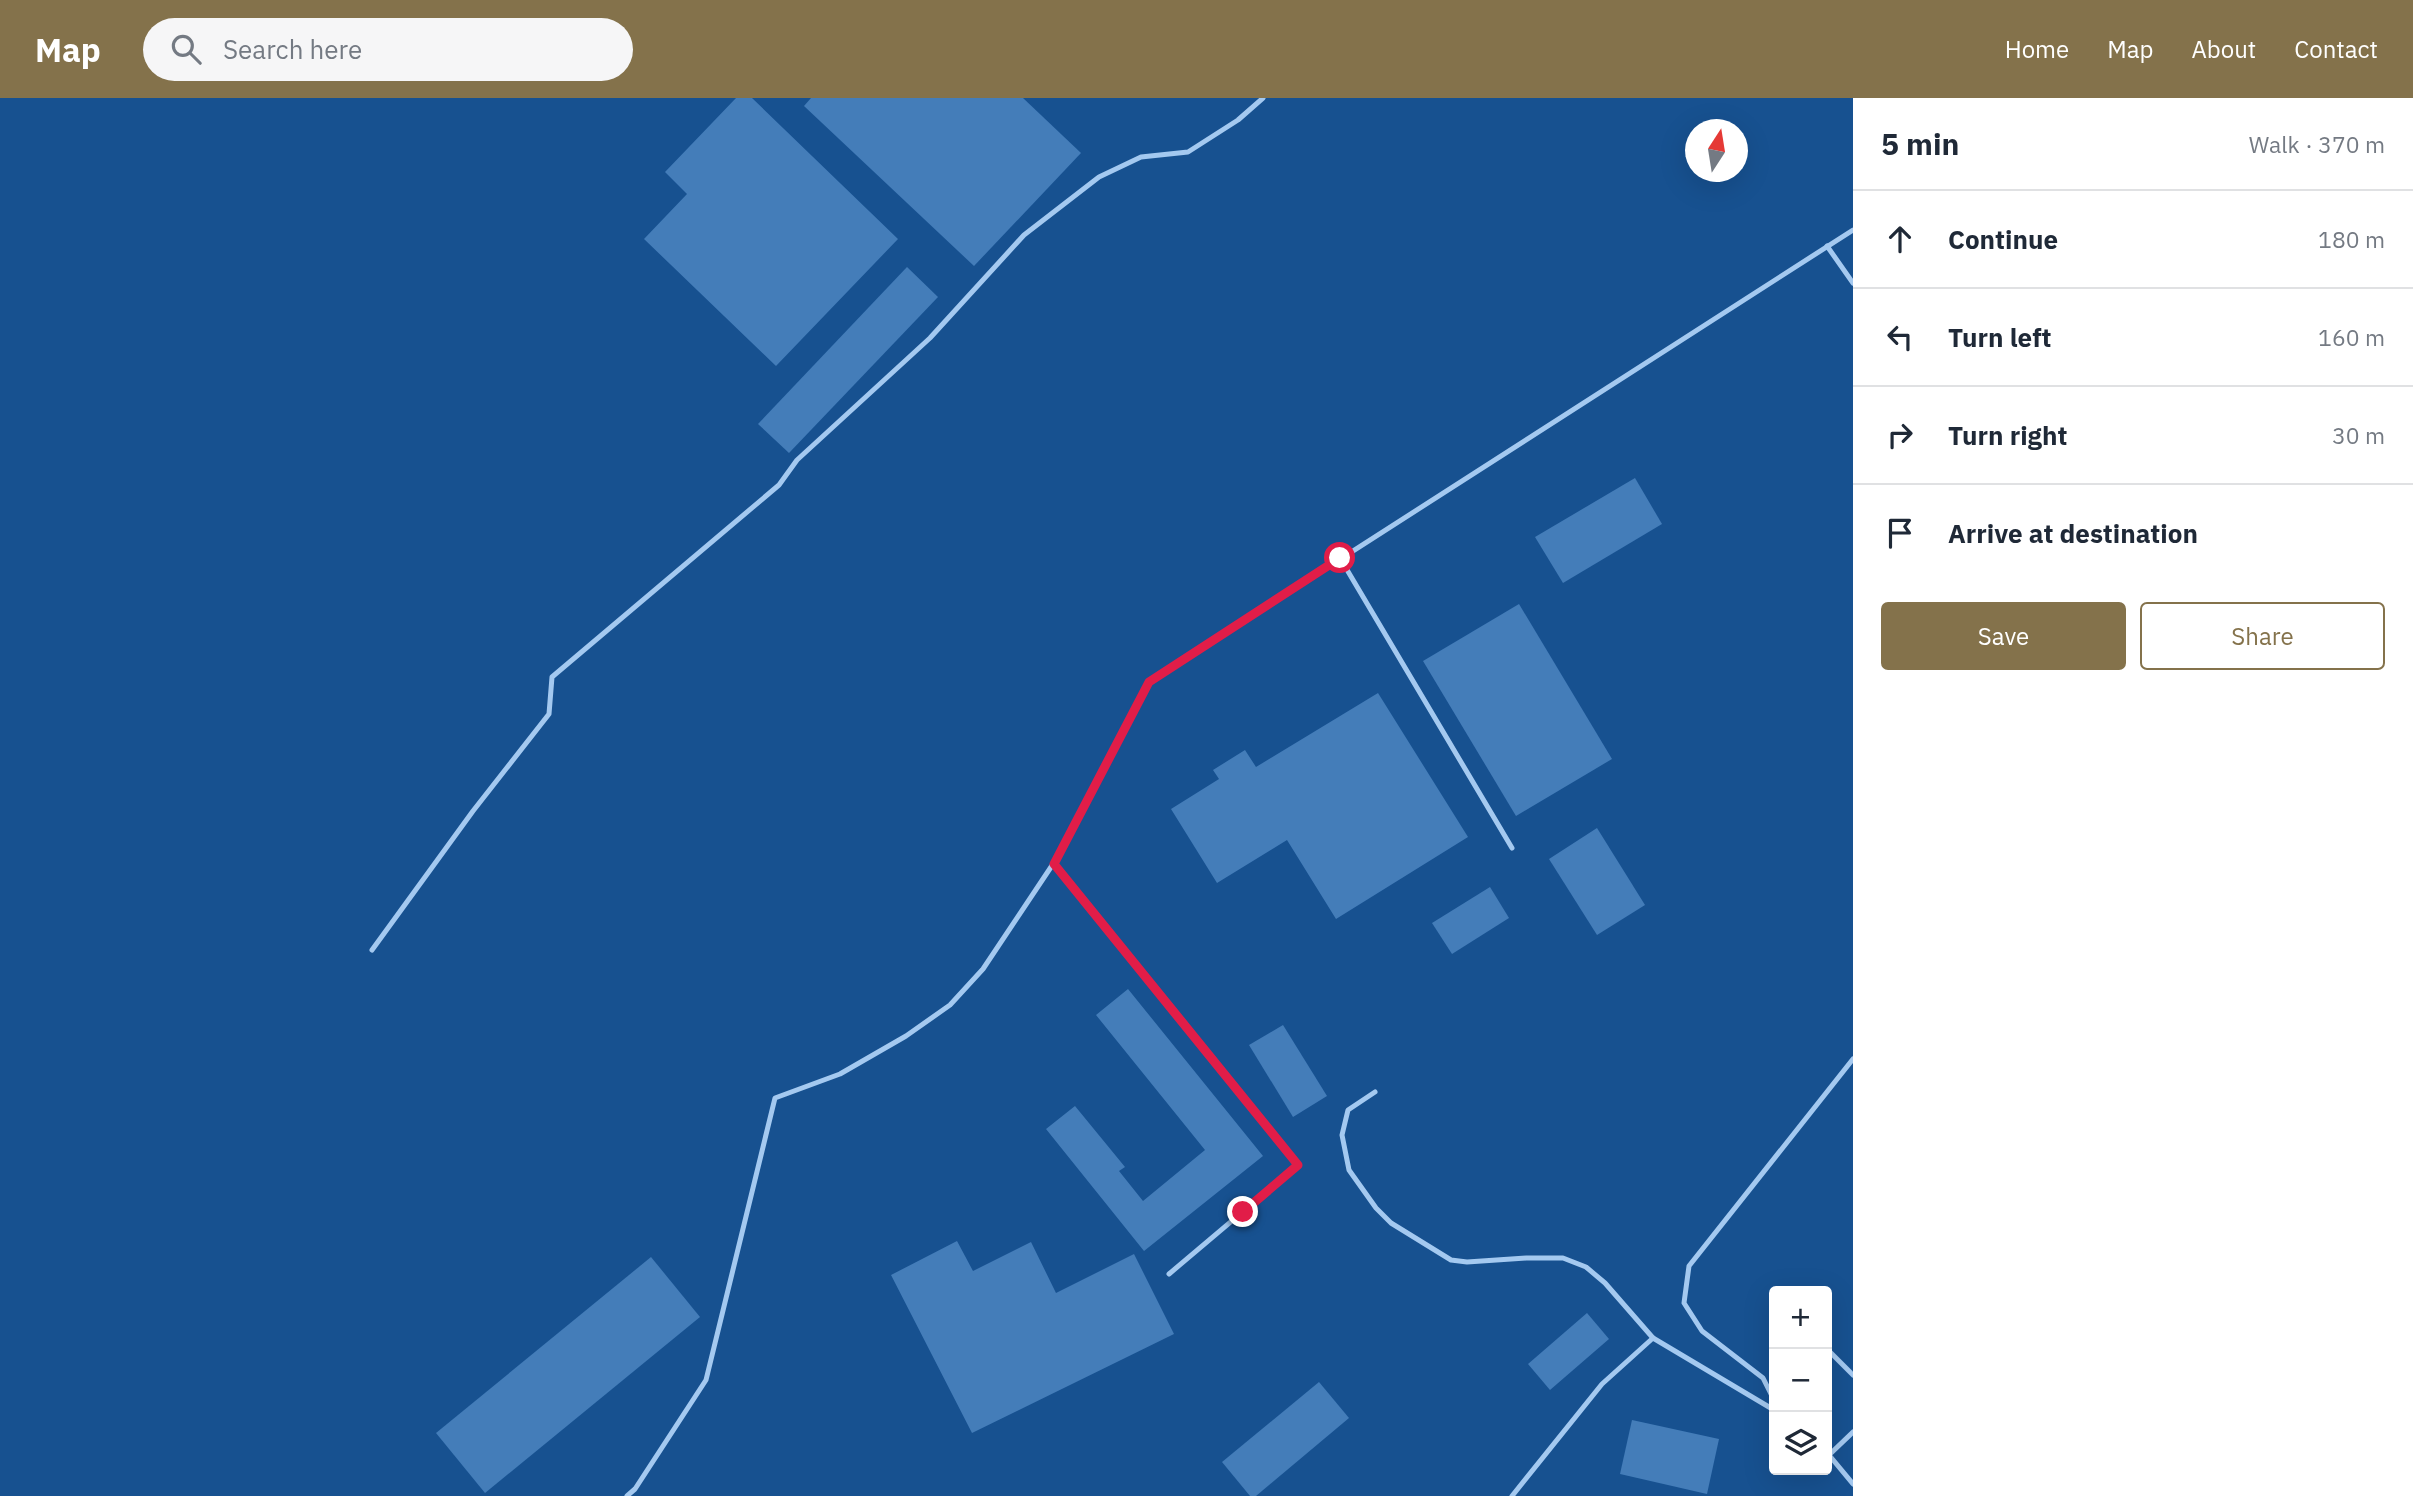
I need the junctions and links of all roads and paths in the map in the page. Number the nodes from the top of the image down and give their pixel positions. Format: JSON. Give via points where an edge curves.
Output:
{"nodes":[{"id":1,"x":1263,"y":98,"type":"edge"},
{"id":2,"x":1853,"y":230,"type":"edge"},
{"id":3,"x":1827,"y":246,"type":"junction"},
{"id":4,"x":1853,"y":283,"type":"edge"},
{"id":5,"x":1340,"y":558,"type":"junction"},
{"id":6,"x":1512,"y":848,"type":"dead end"},
{"id":7,"x":1054,"y":864,"type":"junction"},
{"id":8,"x":373,"y":950,"type":"dead end"},
{"id":9,"x":1853,"y":1059,"type":"edge"},
{"id":10,"x":1375,"y":1092,"type":"dead end"},
{"id":11,"x":1169,"y":1274,"type":"dead end"},
{"id":12,"x":1653,"y":1338,"type":"junction"},
{"id":13,"x":1832,"y":1354,"type":"edge"},
{"id":14,"x":1853,"y":1375,"type":"edge"},
{"id":15,"x":1769,"y":1390,"type":"edge"},
{"id":16,"x":1769,"y":1407,"type":"edge"},
{"id":17,"x":1853,"y":1432,"type":"edge"},
{"id":18,"x":1832,"y":1451,"type":"edge"},
{"id":19,"x":1832,"y":1460,"type":"edge"},
{"id":20,"x":1853,"y":1484,"type":"edge"},
{"id":21,"x":627,"y":1496,"type":"edge"},
{"id":22,"x":1512,"y":1496,"type":"edge"}],
"edges":[{"from":1,"to":8,"type":"lane","via":[[1188,152],[1141,157],[1099,177],[1024,235],[930,338],[797,460],[779,485],[552,677],[549,714]]},
{"from":2,"to":3,"type":"lane"},
{"from":3,"to":4,"type":"lane"},
{"from":3,"to":5,"type":"lane"},
{"from":5,"to":6,"type":"lane"},
{"from":5,"to":7,"type":"lane","via":[[1149,682]]},
{"from":7,"to":11,"type":"lane","via":[[1298,1165]]},
{"from":7,"to":21,"type":"lane","via":[[983,969],[950,1005],[840,1074],[775,1098],[706,1380]]},
{"from":9,"to":15,"type":"lane","via":[[1689,1266],[1684,1303],[1702,1331],[1763,1378]]},
{"from":10,"to":12,"type":"lane","via":[[1348,1110],[1342,1135],[1349,1170],[1391,1223],[1451,1259],[1563,1258],[1586,1267]]},
{"from":12,"to":16,"type":"lane"},
{"from":12,"to":22,"type":"lane","via":[[1602,1384]]},
{"from":13,"to":14,"type":"lane"},
{"from":17,"to":18,"type":"lane"},
{"from":19,"to":20,"type":"lane"}]}
